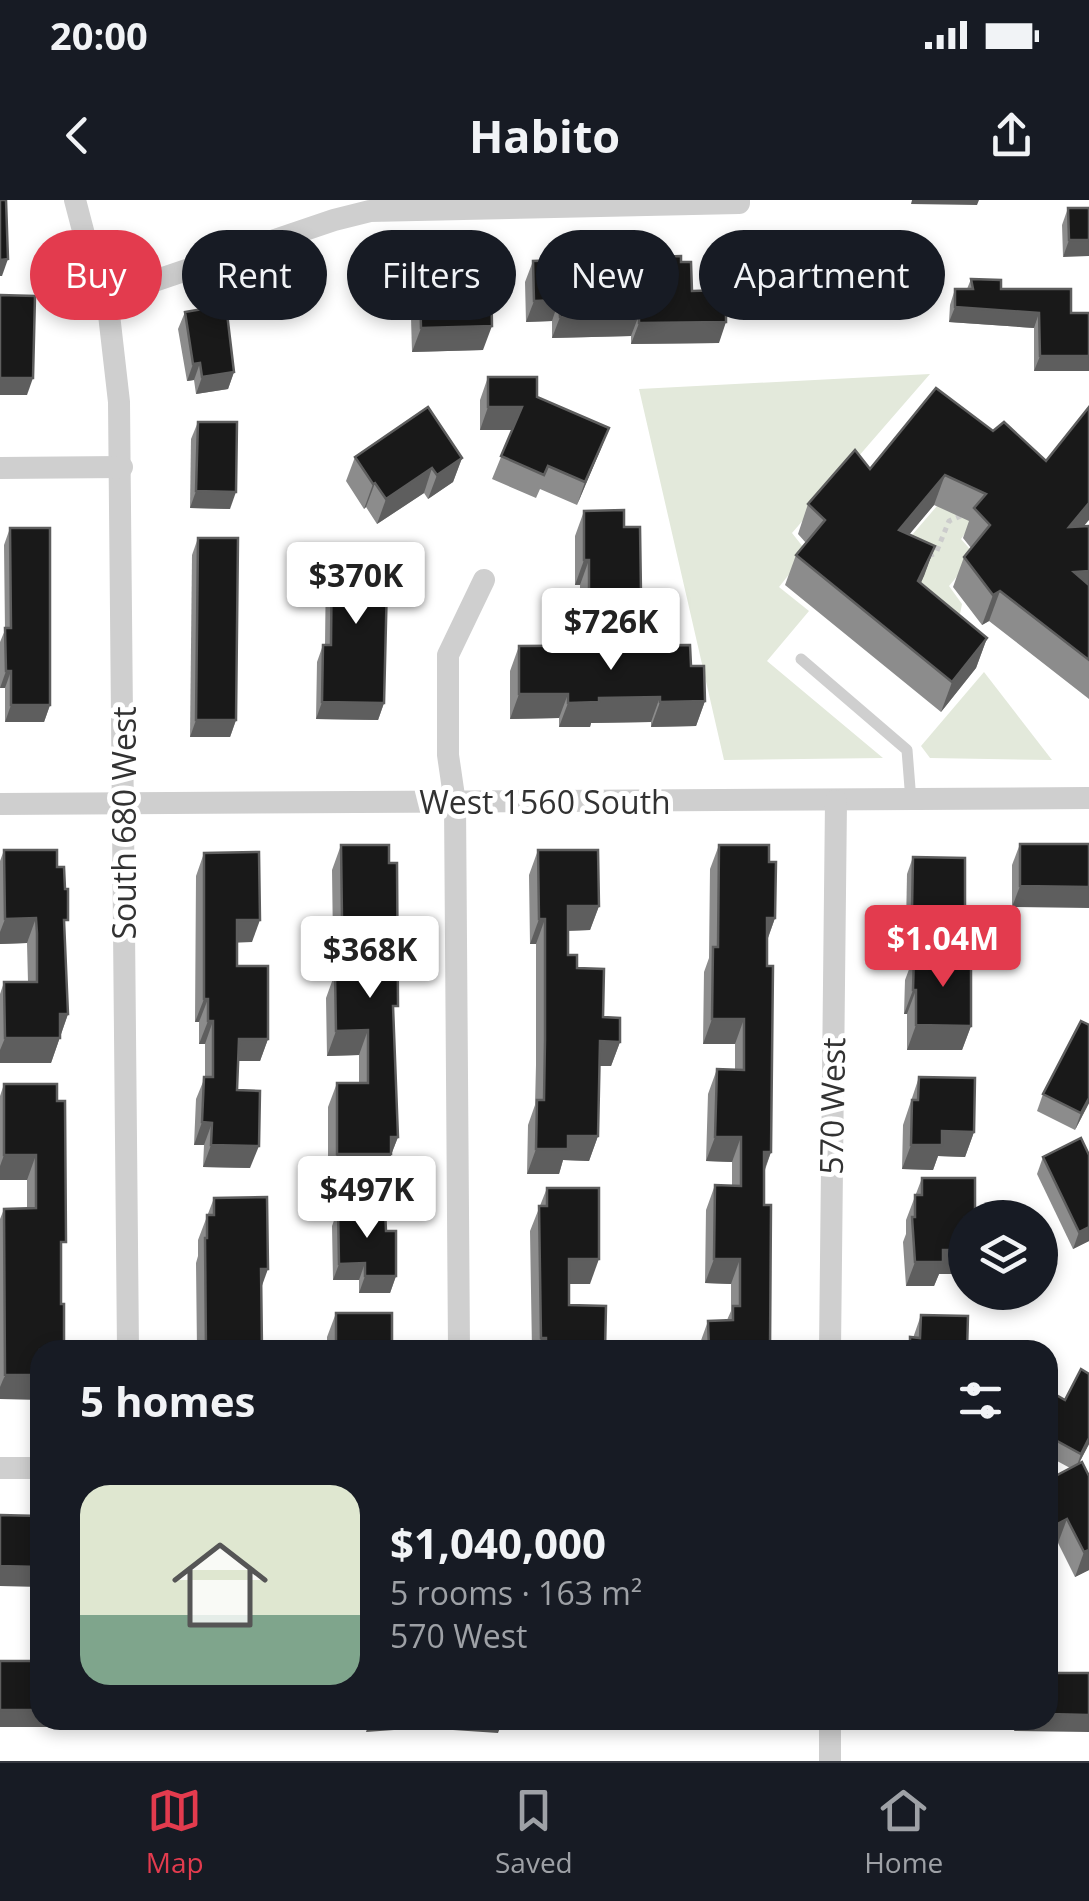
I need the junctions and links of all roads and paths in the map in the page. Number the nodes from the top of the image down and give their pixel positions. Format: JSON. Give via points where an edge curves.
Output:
{"nodes":[{"id":1,"x":76,"y":200,"type":"edge"},
{"id":2,"x":738,"y":202,"type":"edge"},
{"id":3,"x":83,"y":230,"type":"edge"},
{"id":4,"x":162,"y":278,"type":"edge"},
{"id":5,"x":110,"y":320,"type":"edge"},
{"id":6,"x":122,"y":467,"type":"junction"},
{"id":7,"x":0,"y":468,"type":"edge"},
{"id":8,"x":978,"y":508,"type":"edge"},
{"id":9,"x":921,"y":560,"type":"edge"},
{"id":10,"x":484,"y":580,"type":"dead end"},
{"id":11,"x":801,"y":659,"type":"dead end"},
{"id":12,"x":1089,"y":798,"type":"edge"},
{"id":13,"x":836,"y":802,"type":"junction"},
{"id":14,"x":911,"y":802,"type":"junction"},
{"id":15,"x":456,"y":803,"type":"junction"},
{"id":16,"x":0,"y":804,"type":"edge"},
{"id":17,"x":125,"y":804,"type":"junction"},
{"id":18,"x":128,"y":1340,"type":"edge"},
{"id":19,"x":459,"y":1340,"type":"edge"},
{"id":20,"x":830,"y":1340,"type":"edge"},
{"id":21,"x":0,"y":1468,"type":"edge"},
{"id":22,"x":30,"y":1468,"type":"edge"},
{"id":23,"x":830,"y":1730,"type":"edge"},
{"id":24,"x":830,"y":1761,"type":"edge"}],
"edges":[{"from":1,"to":3,"type":"street","name":"South 680 West"},
{"from":2,"to":4,"type":"street","via":[[370,211]]},
{"from":5,"to":6,"type":"street","name":"South 680 West"},
{"from":6,"to":7,"type":"street"},
{"from":6,"to":17,"type":"street","name":"South 680 West"},
{"from":8,"to":9,"type":"path","via":[[949,521],[936,552]]},
{"from":10,"to":15,"type":"street","via":[[448,656],[448,755]]},
{"from":11,"to":14,"type":"lane","via":[[906,750]]},
{"from":12,"to":14,"type":"street","name":"West 1560 South"},
{"from":13,"to":14,"type":"street","name":"West 1560 South"},
{"from":13,"to":15,"type":"street","name":"West 1560 South"},
{"from":13,"to":20,"type":"street","name":"570 West"},
{"from":15,"to":17,"type":"street","name":"West 1560 South"},
{"from":15,"to":19,"type":"street"},
{"from":16,"to":17,"type":"street","name":"West 1560 South"},
{"from":17,"to":18,"type":"street","name":"South 680 West"},
{"from":21,"to":22,"type":"street"},
{"from":23,"to":24,"type":"street"}]}
